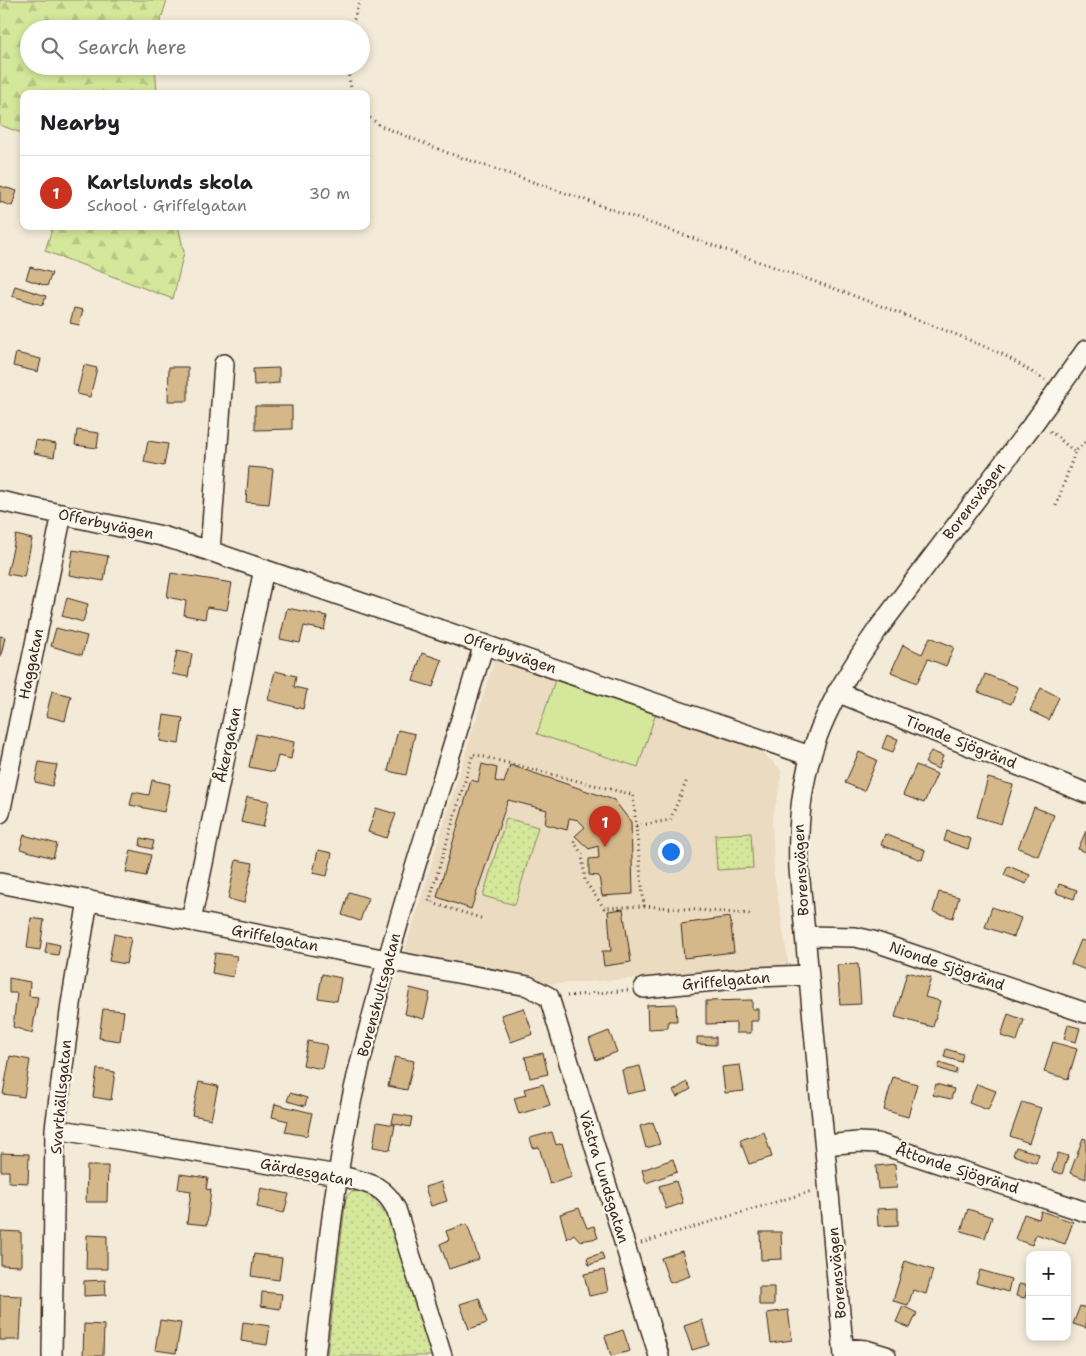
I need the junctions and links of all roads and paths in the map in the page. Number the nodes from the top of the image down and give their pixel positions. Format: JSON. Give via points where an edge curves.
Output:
{"nodes":[{"id":1,"x":360,"y":0,"type":"edge"},
{"id":2,"x":354,"y":20,"type":"edge"},
{"id":3,"x":349,"y":75,"type":"edge"},
{"id":4,"x":351,"y":90,"type":"edge"},
{"id":5,"x":370,"y":118,"type":"edge"},
{"id":6,"x":1086,"y":350,"type":"edge"},
{"id":7,"x":224,"y":364,"type":"dead end"},
{"id":8,"x":1057,"y":390,"type":"junction"},
{"id":9,"x":1036,"y":420,"type":"junction"},
{"id":10,"x":1086,"y":441,"type":"edge"},
{"id":11,"x":1075,"y":452,"type":"junction"},
{"id":12,"x":0,"y":501,"type":"edge"},
{"id":13,"x":1056,"y":506,"type":"dead end"},
{"id":14,"x":62,"y":514,"type":"junction"},
{"id":15,"x":210,"y":551,"type":"junction"},
{"id":16,"x":264,"y":569,"type":"junction"},
{"id":17,"x":484,"y":644,"type":"junction"},
{"id":18,"x":837,"y":692,"type":"junction"},
{"id":19,"x":9,"y":731,"type":"edge"},
{"id":20,"x":810,"y":756,"type":"junction"},
{"id":21,"x":686,"y":780,"type":"dead end"},
{"id":22,"x":1086,"y":793,"type":"edge"},
{"id":23,"x":0,"y":813,"type":"edge"},
{"id":24,"x":636,"y":826,"type":"junction"},
{"id":25,"x":573,"y":840,"type":"dead end"},
{"id":26,"x":0,"y":883,"type":"edge"},
{"id":27,"x":88,"y":900,"type":"junction"},
{"id":28,"x":644,"y":906,"type":"junction"},
{"id":29,"x":750,"y":914,"type":"dead end"},
{"id":30,"x":481,"y":918,"type":"dead end"},
{"id":31,"x":191,"y":921,"type":"junction"},
{"id":32,"x":805,"y":936,"type":"junction"},
{"id":33,"x":387,"y":960,"type":"junction"},
{"id":34,"x":808,"y":975,"type":"junction"},
{"id":35,"x":644,"y":988,"type":"joint"},
{"id":36,"x":549,"y":997,"type":"junction"},
{"id":37,"x":1086,"y":1013,"type":"edge"},
{"id":38,"x":55,"y":1129,"type":"junction"},
{"id":39,"x":825,"y":1145,"type":"junction"},
{"id":40,"x":338,"y":1175,"type":"junction"},
{"id":41,"x":829,"y":1187,"type":"junction"},
{"id":42,"x":1086,"y":1212,"type":"edge"},
{"id":43,"x":626,"y":1248,"type":"junction"},
{"id":44,"x":844,"y":1352,"type":"edge"},
{"id":45,"x":52,"y":1356,"type":"edge"},
{"id":46,"x":315,"y":1356,"type":"edge"},
{"id":47,"x":442,"y":1356,"type":"edge"},
{"id":48,"x":659,"y":1356,"type":"edge"},
{"id":49,"x":886,"y":1356,"type":"edge"}],
"edges":[{"from":1,"to":2,"type":"path"},
{"from":3,"to":4,"type":"path"},
{"from":5,"to":8,"type":"path","via":[[381,126],[448,153],[813,280],[960,336],[1026,367]]},
{"from":6,"to":8,"type":"street","name":"Borensvägen"},
{"from":7,"to":15,"type":"street"},
{"from":8,"to":9,"type":"street","name":"Borensvägen"},
{"from":9,"to":11,"type":"path"},
{"from":9,"to":18,"type":"street","name":"Borensvägen","via":[[878,629]]},
{"from":10,"to":11,"type":"path"},
{"from":11,"to":13,"type":"path"},
{"from":12,"to":14,"type":"street","name":"Offerbyvägen"},
{"from":14,"to":15,"type":"street","name":"Offerbyvägen","via":[[162,536]]},
{"from":14,"to":19,"type":"street","name":"Haggatan"},
{"from":15,"to":16,"type":"street","name":"Offerbyvägen"},
{"from":16,"to":17,"type":"street","name":"Offerbyvägen"},
{"from":16,"to":31,"type":"street","name":"Åkergatan"},
{"from":17,"to":20,"type":"street","name":"Offerbyvägen"},
{"from":17,"to":33,"type":"street","name":"Borenshultsgatan"},
{"from":18,"to":20,"type":"street","name":"Borensvägen","via":[[822,721]]},
{"from":18,"to":22,"type":"street","name":"Tionde Sjögränd"},
{"from":19,"to":23,"type":"street","name":"Haggatan"},
{"from":20,"to":32,"type":"street","name":"Borensvägen","via":[[800,805],[798,841]]},
{"from":21,"to":24,"type":"path","via":[[670,820]]},
{"from":24,"to":28,"type":"path"},
{"from":24,"to":30,"type":"path","via":[[633,795],[472,754],[429,902]]},
{"from":25,"to":28,"type":"path","via":[[582,854],[586,881],[604,908]]},
{"from":26,"to":27,"type":"street","name":"Griffelgatan"},
{"from":27,"to":31,"type":"street","name":"Griffelgatan"},
{"from":27,"to":38,"type":"street","name":"Svarthällsgatan"},
{"from":28,"to":29,"type":"path"},
{"from":31,"to":33,"type":"street","name":"Griffelgatan"},
{"from":32,"to":34,"type":"street","name":"Borensvägen"},
{"from":32,"to":37,"type":"street","name":"Nionde Sjögränd","via":[[855,937],[873,941]]},
{"from":33,"to":36,"type":"street","name":"Griffelgatan","via":[[528,986]]},
{"from":33,"to":40,"type":"street","name":"Borenshultsgatan","via":[[357,1078]]},
{"from":34,"to":35,"type":"street","name":"Griffelgatan"},
{"from":34,"to":39,"type":"street","name":"Borensvägen"},
{"from":35,"to":36,"type":"path"},
{"from":36,"to":43,"type":"street","name":"Västra Lundsgatan"},
{"from":38,"to":40,"type":"street","name":"Gärdesgatan"},
{"from":38,"to":45,"type":"street","name":"Svarthällsgatan"},
{"from":39,"to":41,"type":"street","name":"Borensvägen"},
{"from":39,"to":42,"type":"street","name":"Åttonde Sjögränd","via":[[877,1143]]},
{"from":40,"to":46,"type":"street","name":"Borenshultsgatan"},
{"from":40,"to":47,"type":"street","name":"Gärdesgatan","via":[[370,1184],[390,1198]]},
{"from":41,"to":43,"type":"path"},
{"from":41,"to":44,"type":"street","name":"Borensvägen"},
{"from":43,"to":48,"type":"street","name":"Västra Lundsgatan"},
{"from":44,"to":49,"type":"street","via":[[866,1350]]}]}
